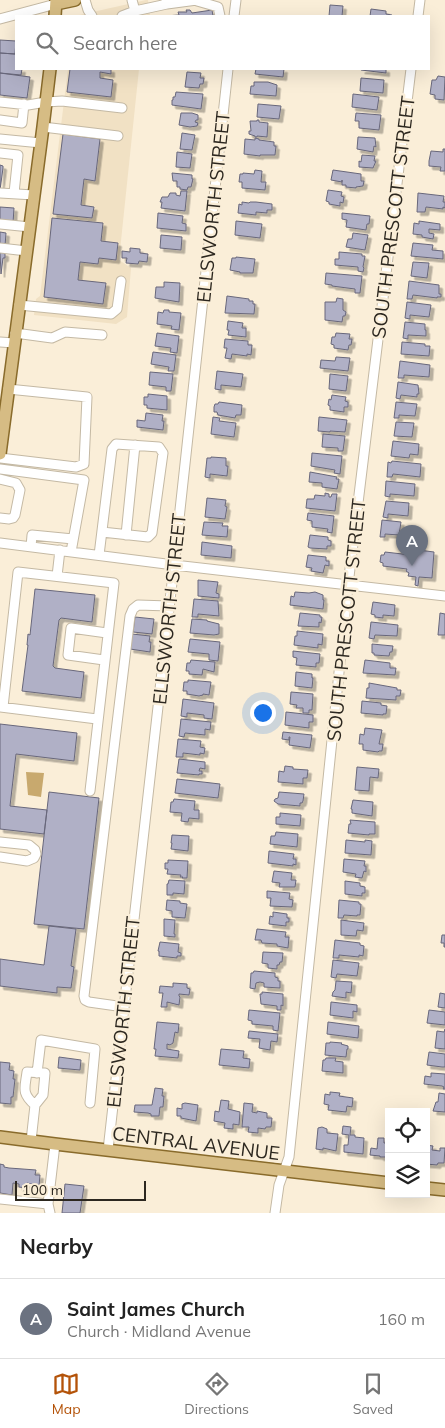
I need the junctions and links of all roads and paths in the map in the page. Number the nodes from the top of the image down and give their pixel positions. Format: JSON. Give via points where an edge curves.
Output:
{"nodes":[{"id":1,"x":75,"y":0,"type":"edge"},
{"id":2,"x":85,"y":0,"type":"edge"},
{"id":3,"x":132,"y":0,"type":"edge"},
{"id":4,"x":197,"y":0,"type":"edge"},
{"id":5,"x":236,"y":0,"type":"edge"},
{"id":6,"x":420,"y":0,"type":"edge"},
{"id":7,"x":166,"y":2,"type":"edge"},
{"id":8,"x":56,"y":7,"type":"edge"},
{"id":9,"x":135,"y":11,"type":"junction"},
{"id":10,"x":19,"y":15,"type":"edge"},
{"id":11,"x":91,"y":15,"type":"edge"},
{"id":12,"x":125,"y":15,"type":"edge"},
{"id":13,"x":220,"y":15,"type":"edge"},
{"id":14,"x":234,"y":15,"type":"edge"},
{"id":15,"x":418,"y":15,"type":"edge"},
{"id":16,"x":15,"y":16,"type":"edge"},
{"id":17,"x":0,"y":19,"type":"edge"},
{"id":18,"x":50,"y":70,"type":"edge"},
{"id":19,"x":228,"y":70,"type":"edge"},
{"id":20,"x":411,"y":70,"type":"edge"},
{"id":21,"x":0,"y":102,"type":"edge"},
{"id":22,"x":46,"y":102,"type":"junction"},
{"id":23,"x":24,"y":104,"type":"junction"},
{"id":24,"x":122,"y":108,"type":"dead end"},
{"id":25,"x":0,"y":120,"type":"edge"},
{"id":26,"x":43,"y":127,"type":"junction"},
{"id":27,"x":118,"y":136,"type":"dead end"},
{"id":28,"x":0,"y":139,"type":"edge"},
{"id":29,"x":14,"y":140,"type":"junction"},
{"id":30,"x":41,"y":143,"type":"junction"},
{"id":31,"x":0,"y":153,"type":"edge"},
{"id":32,"x":12,"y":155,"type":"junction"},
{"id":33,"x":0,"y":193,"type":"edge"},
{"id":34,"x":14,"y":193,"type":"junction"},
{"id":35,"x":34,"y":195,"type":"junction"},
{"id":36,"x":0,"y":224,"type":"edge"},
{"id":37,"x":30,"y":227,"type":"junction"},
{"id":38,"x":0,"y":248,"type":"edge"},
{"id":39,"x":27,"y":251,"type":"junction"},
{"id":40,"x":121,"y":281,"type":"dead end"},
{"id":41,"x":19,"y":305,"type":"junction"},
{"id":42,"x":102,"y":336,"type":"dead end"},
{"id":43,"x":15,"y":338,"type":"junction"},
{"id":44,"x":0,"y":342,"type":"edge"},
{"id":45,"x":8,"y":389,"type":"junction"},
{"id":46,"x":135,"y":445,"type":"junction"},
{"id":47,"x":0,"y":456,"type":"edge"},
{"id":48,"x":0,"y":469,"type":"edge"},
{"id":49,"x":0,"y":479,"type":"edge"},
{"id":50,"x":0,"y":518,"type":"edge"},
{"id":51,"x":102,"y":532,"type":"junction"},
{"id":52,"x":126,"y":534,"type":"junction"},
{"id":53,"x":73,"y":539,"type":"junction"},
{"id":54,"x":0,"y":543,"type":"edge"},
{"id":55,"x":31,"y":547,"type":"junction"},
{"id":56,"x":60,"y":550,"type":"junction"},
{"id":57,"x":72,"y":552,"type":"junction"},
{"id":58,"x":99,"y":555,"type":"junction"},
{"id":59,"x":174,"y":565,"type":"junction"},
{"id":60,"x":57,"y":576,"type":"junction"},
{"id":61,"x":348,"y":585,"type":"junction"},
{"id":62,"x":445,"y":596,"type":"edge"},
{"id":63,"x":169,"y":606,"type":"junction"},
{"id":64,"x":108,"y":633,"type":"junction"},
{"id":65,"x":104,"y":660,"type":"junction"},
{"id":66,"x":1,"y":707,"type":"edge"},
{"id":67,"x":97,"y":719,"type":"junction"},
{"id":68,"x":90,"y":791,"type":"dead end"},
{"id":69,"x":0,"y":842,"type":"edge"},
{"id":70,"x":0,"y":857,"type":"edge"},
{"id":71,"x":124,"y":1007,"type":"junction"},
{"id":72,"x":37,"y":1072,"type":"junction"},
{"id":73,"x":90,"y":1103,"type":"dead end"},
{"id":74,"x":35,"y":1105,"type":"junction"},
{"id":75,"x":0,"y":1137,"type":"edge"},
{"id":76,"x":31,"y":1141,"type":"junction"},
{"id":77,"x":55,"y":1144,"type":"junction"},
{"id":78,"x":108,"y":1150,"type":"junction"},
{"id":79,"x":285,"y":1171,"type":"junction"},
{"id":80,"x":385,"y":1183,"type":"edge"},
{"id":81,"x":430,"y":1188,"type":"edge"},
{"id":82,"x":445,"y":1190,"type":"edge"},
{"id":83,"x":0,"y":1199,"type":"edge"},
{"id":84,"x":49,"y":1208,"type":"edge"},
{"id":85,"x":276,"y":1213,"type":"edge"}],
"edges":[{"from":1,"to":8,"type":"main road"},
{"from":2,"to":11,"type":"street"},
{"from":3,"to":9,"type":"street"},
{"from":4,"to":7,"type":"street"},
{"from":4,"to":13,"type":"street","via":[[218,7]]},
{"from":5,"to":14,"type":"street"},
{"from":6,"to":15,"type":"street"},
{"from":7,"to":9,"type":"street"},
{"from":8,"to":10,"type":"street"},
{"from":9,"to":12,"type":"street"},
{"from":16,"to":17,"type":"street"},
{"from":18,"to":22,"type":"main road"},
{"from":19,"to":59,"type":"street","name":"ELLSWORTH STREET"},
{"from":20,"to":61,"type":"street","name":"SOUTH PRESCOTT STREET"},
{"from":21,"to":23,"type":"street"},
{"from":22,"to":23,"type":"street"},
{"from":22,"to":24,"type":"street"},
{"from":22,"to":26,"type":"main road"},
{"from":23,"to":25,"type":"street","via":[[22,123]]},
{"from":26,"to":27,"type":"street"},
{"from":26,"to":30,"type":"main road"},
{"from":28,"to":29,"type":"street"},
{"from":29,"to":30,"type":"street"},
{"from":29,"to":32,"type":"street"},
{"from":30,"to":35,"type":"main road"},
{"from":31,"to":32,"type":"street"},
{"from":32,"to":34,"type":"street","via":[[18,155]]},
{"from":33,"to":34,"type":"street"},
{"from":34,"to":35,"type":"street"},
{"from":35,"to":37,"type":"main road"},
{"from":36,"to":37,"type":"street"},
{"from":37,"to":39,"type":"main road"},
{"from":38,"to":39,"type":"street"},
{"from":39,"to":41,"type":"main road"},
{"from":40,"to":41,"type":"street","via":[[117,310],[111,314]]},
{"from":41,"to":43,"type":"main road"},
{"from":42,"to":43,"type":"street","via":[[65,332],[52,338]]},
{"from":43,"to":44,"type":"street"},
{"from":43,"to":45,"type":"main road"},
{"from":45,"to":47,"type":"main road"},
{"from":45,"to":47,"type":"street","via":[[87,397],[84,464],[76,468]]},
{"from":46,"to":51,"type":"street","via":[[116,444],[112,449]]},
{"from":46,"to":52,"type":"street"},
{"from":46,"to":52,"type":"street","via":[[158,447],[163,453],[152,533],[148,537]]},
{"from":48,"to":53,"type":"street","via":[[84,480]]},
{"from":49,"to":50,"type":"street","via":[[16,483],[20,490],[13,518]]},
{"from":51,"to":52,"type":"street"},
{"from":51,"to":58,"type":"street"},
{"from":53,"to":55,"type":"street","via":[[32,535]]},
{"from":53,"to":57,"type":"street"},
{"from":54,"to":55,"type":"street"},
{"from":55,"to":56,"type":"street"},
{"from":56,"to":57,"type":"street"},
{"from":56,"to":60,"type":"street"},
{"from":57,"to":58,"type":"street"},
{"from":58,"to":59,"type":"street"},
{"from":59,"to":61,"type":"street"},
{"from":59,"to":63,"type":"street","name":"ELLSWORTH STREET"},
{"from":60,"to":64,"type":"street","via":[[114,582]]},
{"from":60,"to":66,"type":"street","via":[[18,572]]},
{"from":61,"to":62,"type":"street"},
{"from":61,"to":79,"type":"street","name":"SOUTH PRESCOTT STREET"},
{"from":63,"to":71,"type":"street","name":"ELLSWORTH STREET"},
{"from":63,"to":71,"type":"street","via":[[138,605],[130,616],[84,996],[89,1002]]},
{"from":64,"to":65,"type":"street"},
{"from":64,"to":65,"type":"street","via":[[71,628],[68,655]]},
{"from":65,"to":67,"type":"street"},
{"from":66,"to":67,"type":"street"},
{"from":67,"to":68,"type":"street"},
{"from":69,"to":70,"type":"street","via":[[29,845],[36,854],[27,860]]},
{"from":71,"to":78,"type":"street","name":"ELLSWORTH STREET"},
{"from":72,"to":73,"type":"street","via":[[41,1040],[95,1049]]},
{"from":72,"to":74,"type":"street","via":[[44,1073],[44,1080],[43,1095]]},
{"from":72,"to":74,"type":"street","via":[[27,1072],[25,1091]]},
{"from":74,"to":76,"type":"street"},
{"from":75,"to":76,"type":"main road","name":"CENTRAL AVENUE"},
{"from":76,"to":77,"type":"main road","name":"CENTRAL AVENUE"},
{"from":77,"to":78,"type":"main road","name":"CENTRAL AVENUE"},
{"from":77,"to":84,"type":"street"},
{"from":78,"to":79,"type":"main road","name":"CENTRAL AVENUE"},
{"from":79,"to":80,"type":"main road","name":"CENTRAL AVENUE"},
{"from":79,"to":85,"type":"street","name":"SOUTH PRESCOTT STREET","via":[[279,1185]]},
{"from":81,"to":82,"type":"main road"},
{"from":83,"to":84,"type":"street"}]}
